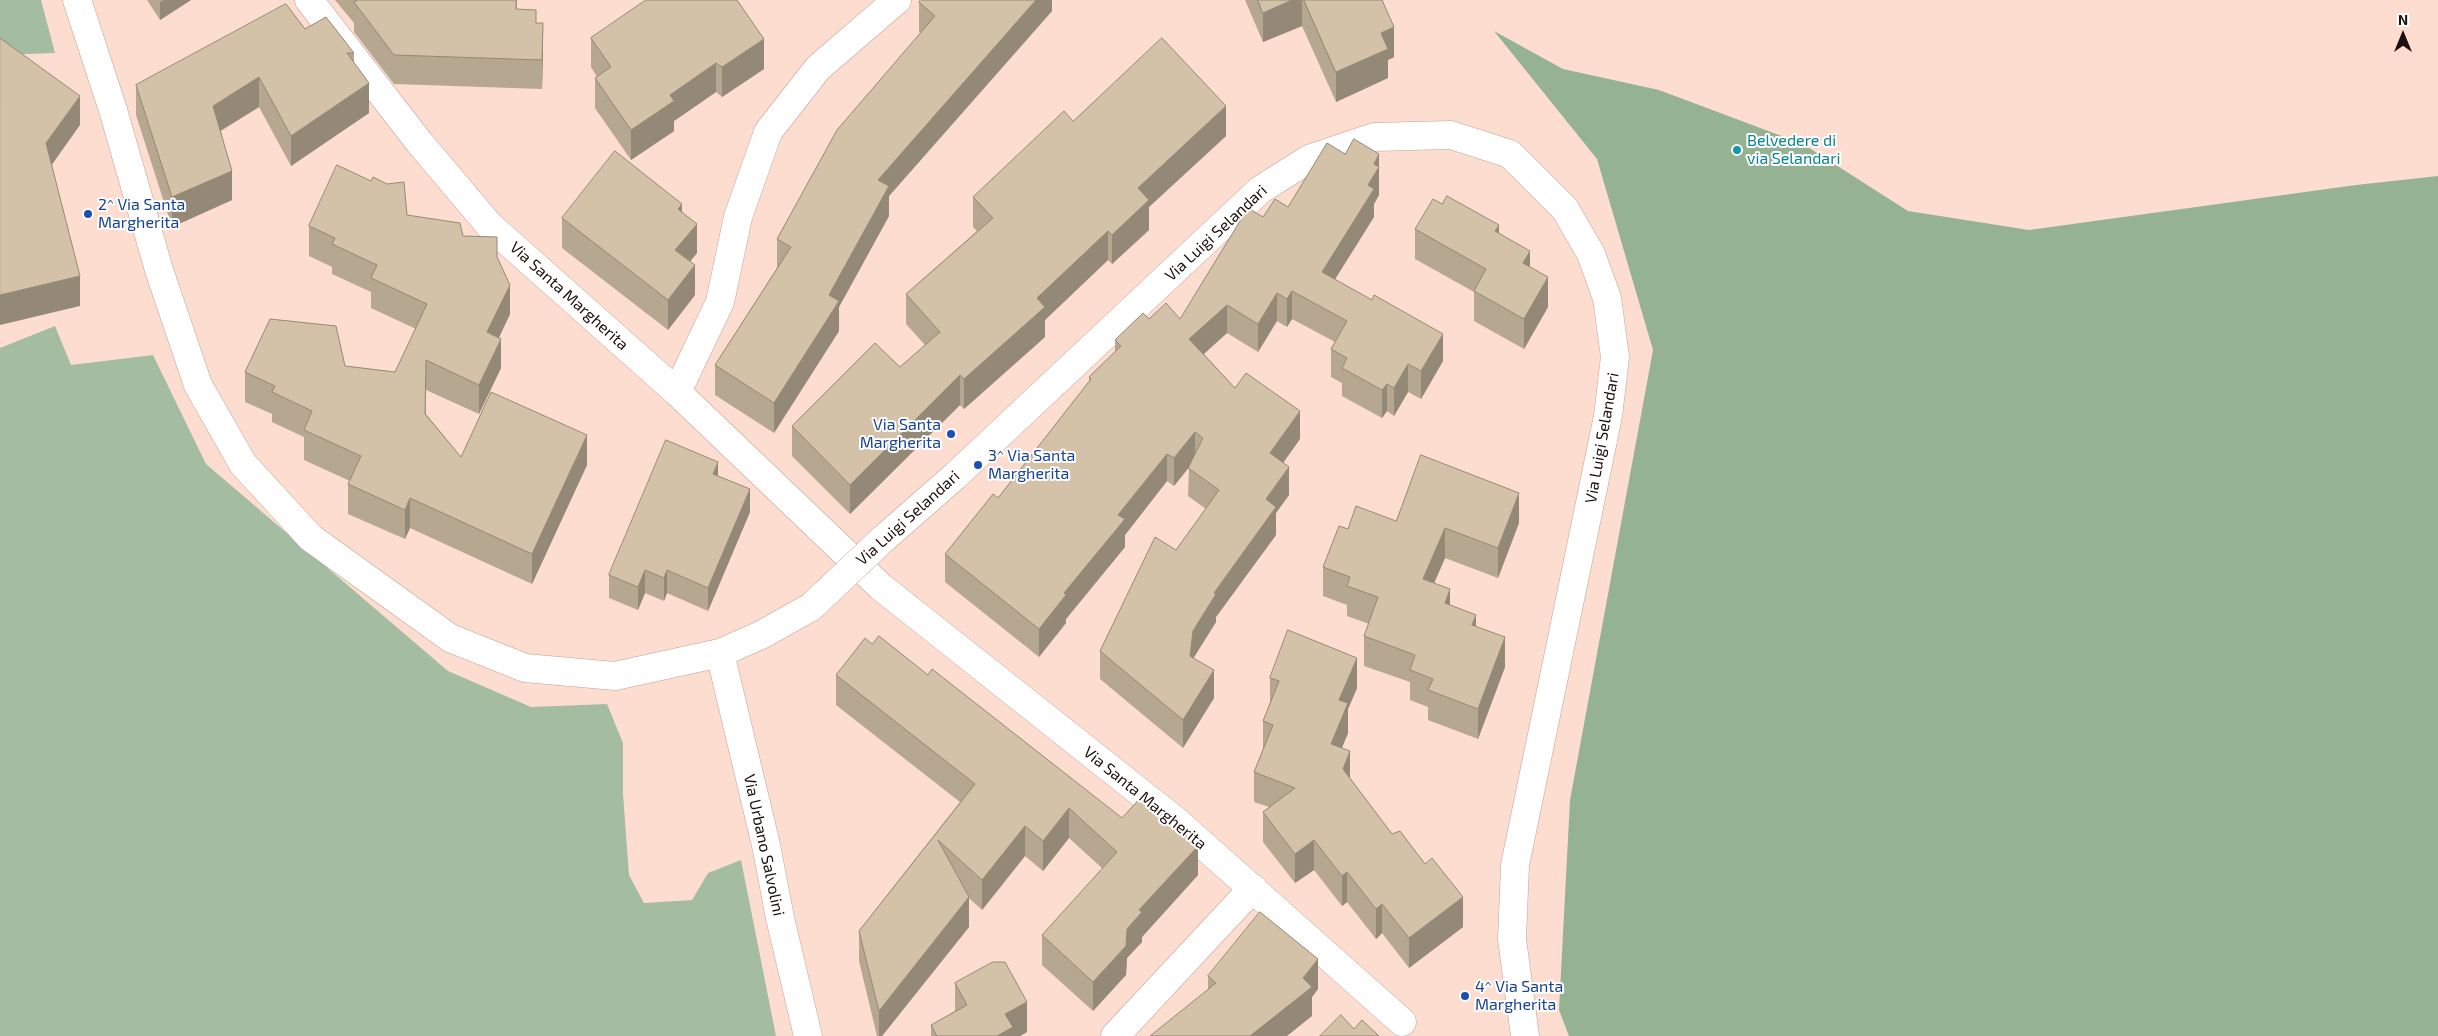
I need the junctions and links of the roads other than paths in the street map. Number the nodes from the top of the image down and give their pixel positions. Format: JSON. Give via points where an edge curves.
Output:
{"nodes":[{"id":1,"x":77,"y":0,"type":"edge"},
{"id":2,"x":309,"y":0,"type":"edge"},
{"id":3,"x":897,"y":0,"type":"edge"},
{"id":4,"x":677,"y":392,"type":"junction"},
{"id":5,"x":720,"y":653,"type":"junction"},
{"id":6,"x":1253,"y":888,"type":"junction"},
{"id":7,"x":1402,"y":1022,"type":"dead end"},
{"id":8,"x":808,"y":1036,"type":"edge"},
{"id":9,"x":1115,"y":1036,"type":"edge"},
{"id":10,"x":1525,"y":1036,"type":"edge"}],
"edges":[{"from":1,"to":5,"type":"street","name":"Via Luigi Selandari","via":[[159,270],[198,385],[243,464],[311,538],[450,638],[525,668],[615,676]]},
{"from":2,"to":4,"type":"street","name":"Via Santa Margherita","via":[[419,142],[489,225]]},
{"from":3,"to":4,"type":"street","via":[[818,68],[768,132],[738,217],[720,302]]},
{"from":4,"to":6,"type":"street","name":"Via Santa Margherita","via":[[881,587],[1175,820]]},
{"from":5,"to":8,"type":"street","name":"Via Urbano Salvolini"},
{"from":5,"to":10,"type":"street","name":"Via Luigi Selandari","bridge":true,"via":[[811,607],[1260,190],[1309,159],[1374,137],[1451,135],[1510,154],[1565,209],[1591,254],[1607,298],[1615,357],[1608,416],[1515,865],[1512,939]]},
{"from":6,"to":7,"type":"street","name":"Via Santa Margherita"},
{"from":6,"to":9,"type":"street"}]}
